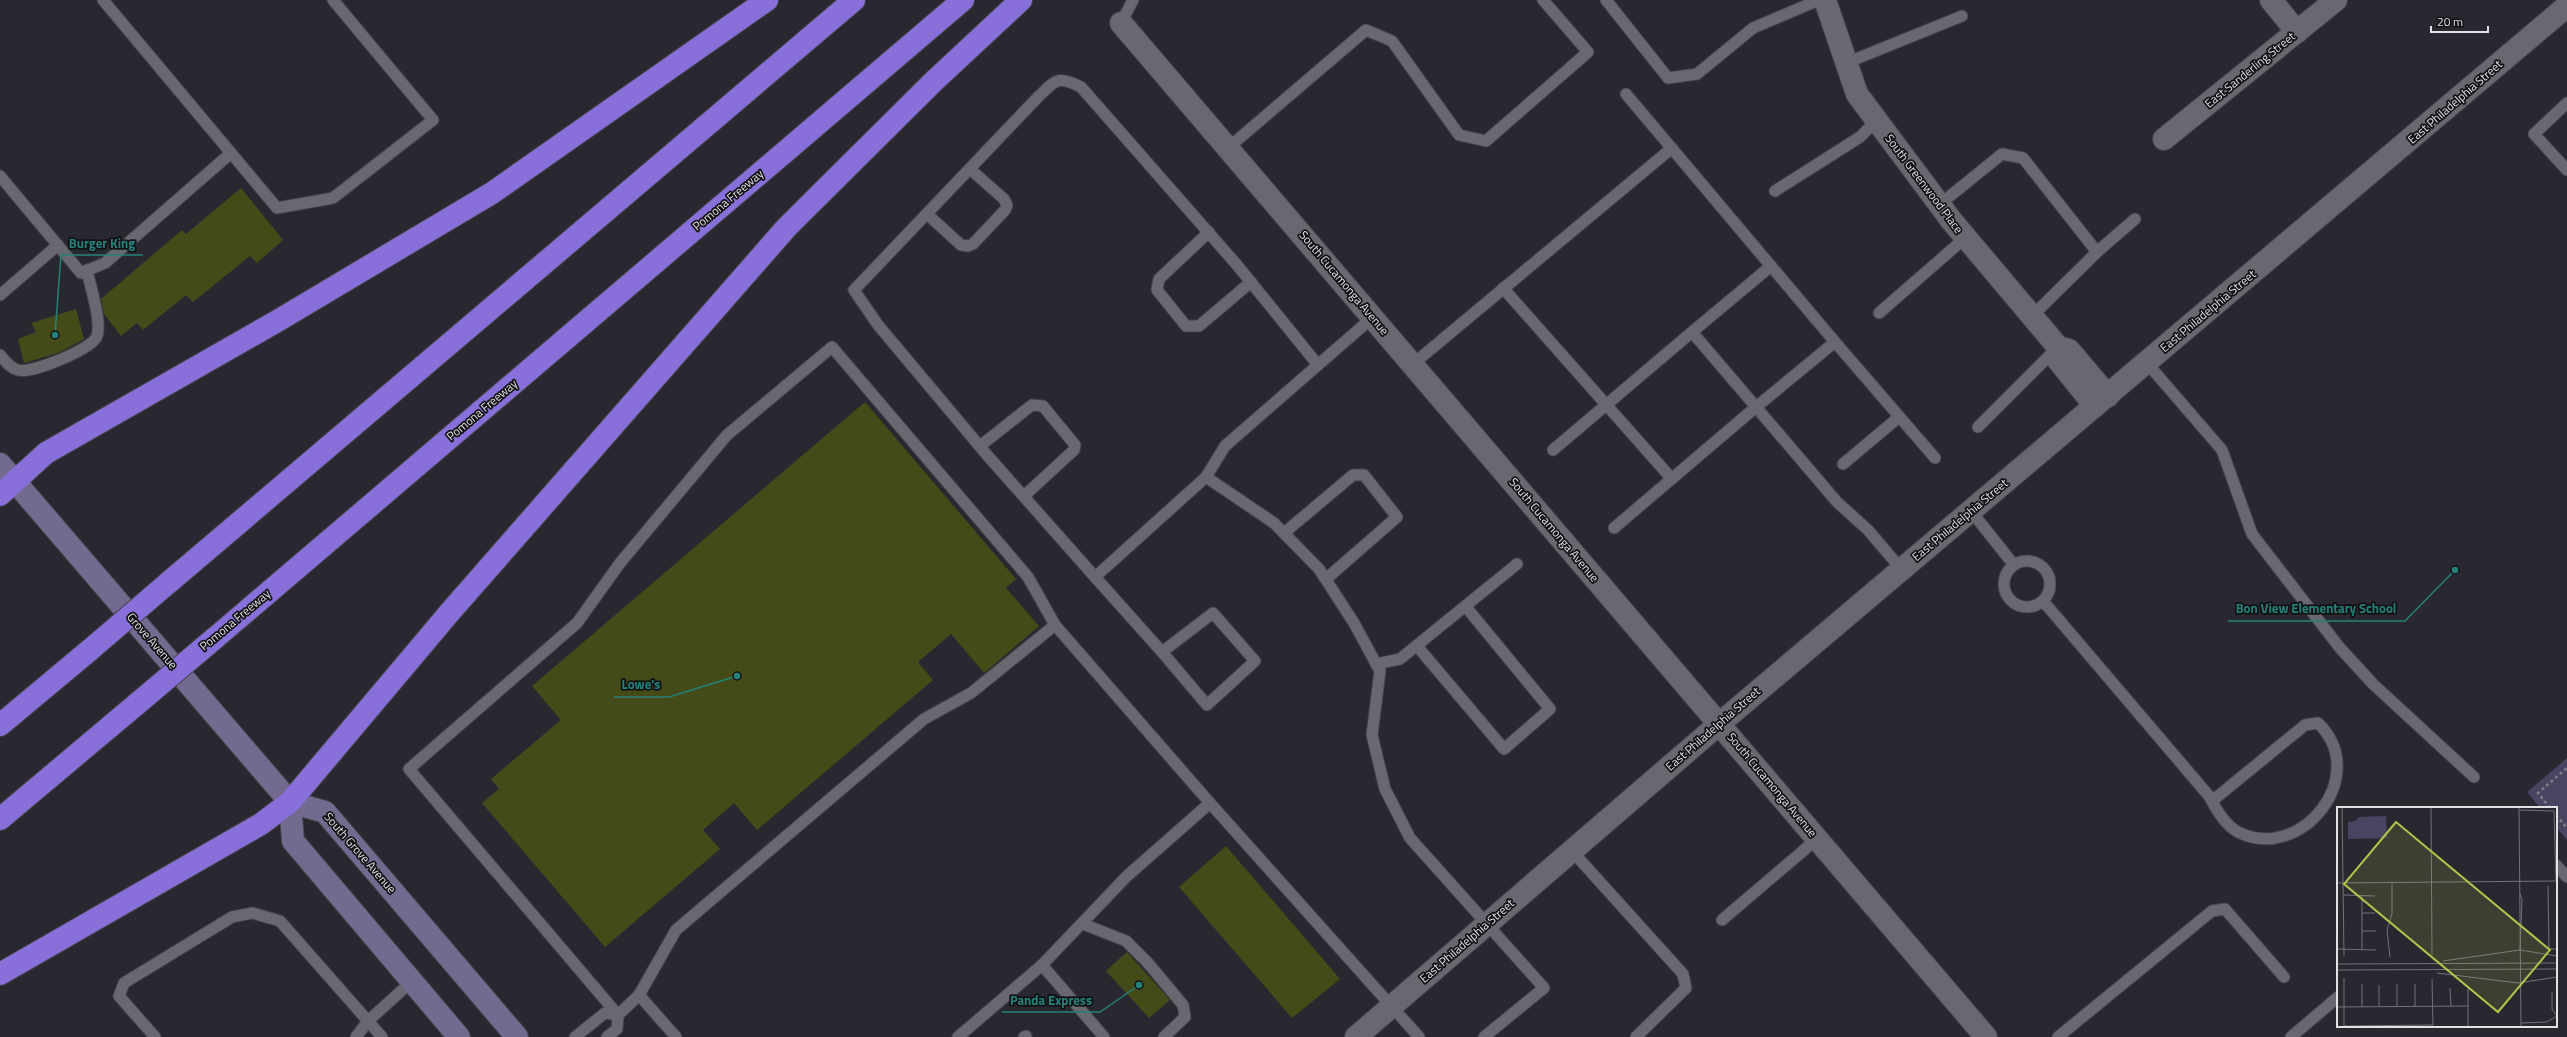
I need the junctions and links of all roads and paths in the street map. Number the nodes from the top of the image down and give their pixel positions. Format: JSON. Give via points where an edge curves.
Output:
{"nodes":[{"id":1,"x":103,"y":0,"type":"edge"},
{"id":2,"x":333,"y":0,"type":"edge"},
{"id":3,"x":767,"y":0,"type":"edge"},
{"id":4,"x":854,"y":0,"type":"edge"},
{"id":5,"x":963,"y":0,"type":"edge"},
{"id":6,"x":1021,"y":0,"type":"edge"},
{"id":7,"x":1133,"y":0,"type":"edge"},
{"id":8,"x":1544,"y":0,"type":"edge"},
{"id":9,"x":1606,"y":0,"type":"edge"},
{"id":10,"x":1819,"y":0,"type":"edge"},
{"id":11,"x":1825,"y":0,"type":"edge"},
{"id":12,"x":2271,"y":0,"type":"edge"},
{"id":13,"x":2336,"y":0,"type":"edge"},
{"id":14,"x":2567,"y":6,"type":"edge"},
{"id":15,"x":1962,"y":16,"type":"dead end"},
{"id":16,"x":1121,"y":22,"type":"joint"},
{"id":17,"x":2297,"y":32,"type":"junction"},
{"id":18,"x":1846,"y":63,"type":"junction"},
{"id":19,"x":1626,"y":94,"type":"dead end"},
{"id":20,"x":2567,"y":103,"type":"edge"},
{"id":21,"x":1876,"y":120,"type":"junction"},
{"id":22,"x":2164,"y":139,"type":"dead end"},
{"id":23,"x":1228,"y":148,"type":"junction"},
{"id":24,"x":1672,"y":148,"type":"junction"},
{"id":25,"x":231,"y":153,"type":"junction"},
{"id":26,"x":970,"y":169,"type":"junction"},
{"id":27,"x":2567,"y":170,"type":"edge"},
{"id":28,"x":0,"y":176,"type":"edge"},
{"id":29,"x":1775,"y":191,"type":"dead end"},
{"id":30,"x":1939,"y":205,"type":"junction"},
{"id":31,"x":927,"y":214,"type":"junction"},
{"id":32,"x":2134,"y":219,"type":"dead end"},
{"id":33,"x":1209,"y":232,"type":"junction"},
{"id":34,"x":1965,"y":238,"type":"junction"},
{"id":35,"x":58,"y":245,"type":"junction"},
{"id":36,"x":2097,"y":252,"type":"junction"},
{"id":37,"x":1771,"y":266,"type":"junction"},
{"id":38,"x":87,"y":270,"type":"junction"},
{"id":39,"x":1251,"y":282,"type":"junction"},
{"id":40,"x":1503,"y":288,"type":"junction"},
{"id":41,"x":0,"y":295,"type":"edge"},
{"id":42,"x":1879,"y":313,"type":"dead end"},
{"id":43,"x":2032,"y":316,"type":"junction"},
{"id":44,"x":1373,"y":317,"type":"junction"},
{"id":45,"x":1692,"y":332,"type":"junction"},
{"id":46,"x":1835,"y":342,"type":"junction"},
{"id":47,"x":2058,"y":347,"type":"junction"},
{"id":48,"x":0,"y":354,"type":"edge"},
{"id":49,"x":2147,"y":363,"type":"junction"},
{"id":50,"x":1413,"y":364,"type":"junction"},
{"id":51,"x":1318,"y":365,"type":"junction"},
{"id":52,"x":2101,"y":401,"type":"junction"},
{"id":53,"x":1607,"y":406,"type":"junction"},
{"id":54,"x":1756,"y":407,"type":"junction"},
{"id":55,"x":1899,"y":417,"type":"junction"},
{"id":56,"x":1978,"y":427,"type":"dead end"},
{"id":57,"x":980,"y":446,"type":"junction"},
{"id":58,"x":1553,"y":450,"type":"dead end"},
{"id":59,"x":1935,"y":458,"type":"dead end"},
{"id":60,"x":0,"y":464,"type":"edge"},
{"id":61,"x":1842,"y":464,"type":"dead end"},
{"id":62,"x":1206,"y":478,"type":"junction"},
{"id":63,"x":1672,"y":479,"type":"junction"},
{"id":64,"x":7,"y":488,"type":"edge"},
{"id":65,"x":1024,"y":496,"type":"junction"},
{"id":66,"x":1971,"y":511,"type":"junction"},
{"id":67,"x":1614,"y":528,"type":"dead end"},
{"id":68,"x":1284,"y":533,"type":"junction"},
{"id":69,"x":1517,"y":564,"type":"dead end"},
{"id":70,"x":2014,"y":565,"type":"junction"},
{"id":71,"x":1902,"y":570,"type":"junction"},
{"id":72,"x":1095,"y":577,"type":"junction"},
{"id":73,"x":1326,"y":579,"type":"junction"},
{"id":74,"x":2043,"y":601,"type":"junction"},
{"id":75,"x":1466,"y":607,"type":"junction"},
{"id":76,"x":1055,"y":625,"type":"junction"},
{"id":77,"x":1417,"y":646,"type":"junction"},
{"id":78,"x":1162,"y":652,"type":"junction"},
{"id":79,"x":1376,"y":664,"type":"junction"},
{"id":80,"x":1719,"y":724,"type":"junction"},
{"id":81,"x":0,"y":725,"type":"edge"},
{"id":82,"x":2567,"y":768,"type":"edge"},
{"id":83,"x":2474,"y":777,"type":"dead end"},
{"id":84,"x":2212,"y":801,"type":"junction"},
{"id":85,"x":290,"y":802,"type":"junction"},
{"id":86,"x":1210,"y":803,"type":"junction"},
{"id":87,"x":2549,"y":807,"type":"edge"},
{"id":88,"x":2557,"y":816,"type":"edge"},
{"id":89,"x":0,"y":819,"type":"edge"},
{"id":90,"x":2567,"y":828,"type":"edge"},
{"id":91,"x":1817,"y":839,"type":"junction"},
{"id":92,"x":1572,"y":851,"type":"junction"},
{"id":93,"x":2557,"y":866,"type":"edge"},
{"id":94,"x":2567,"y":877,"type":"edge"},
{"id":95,"x":1722,"y":920,"type":"dead end"},
{"id":96,"x":1083,"y":924,"type":"junction"},
{"id":97,"x":1486,"y":925,"type":"junction"},
{"id":98,"x":1042,"y":965,"type":"junction"},
{"id":99,"x":0,"y":974,"type":"edge"},
{"id":100,"x":2284,"y":977,"type":"dead end"},
{"id":101,"x":411,"y":982,"type":"junction"},
{"id":102,"x":639,"y":995,"type":"junction"},
{"id":103,"x":2337,"y":998,"type":"edge"},
{"id":104,"x":1392,"y":1006,"type":"junction"},
{"id":105,"x":618,"y":1015,"type":"junction"},
{"id":106,"x":368,"y":1021,"type":"junction"},
{"id":107,"x":155,"y":1037,"type":"edge"},
{"id":108,"x":356,"y":1037,"type":"edge"},
{"id":109,"x":382,"y":1037,"type":"edge"},
{"id":110,"x":459,"y":1037,"type":"edge"},
{"id":111,"x":517,"y":1037,"type":"edge"},
{"id":112,"x":575,"y":1037,"type":"edge"},
{"id":113,"x":607,"y":1037,"type":"edge"},
{"id":114,"x":676,"y":1037,"type":"edge"},
{"id":115,"x":958,"y":1037,"type":"edge"},
{"id":116,"x":1104,"y":1037,"type":"edge"},
{"id":117,"x":1164,"y":1037,"type":"edge"},
{"id":118,"x":1356,"y":1037,"type":"edge"},
{"id":119,"x":1419,"y":1037,"type":"edge"},
{"id":120,"x":1484,"y":1037,"type":"edge"},
{"id":121,"x":1636,"y":1037,"type":"edge"},
{"id":122,"x":1986,"y":1037,"type":"edge"},
{"id":123,"x":2058,"y":1037,"type":"edge"},
{"id":124,"x":2291,"y":1037,"type":"edge"}],
"edges":[{"from":1,"to":25,"type":"lane"},
{"from":2,"to":25,"type":"lane","via":[[433,120],[333,198],[277,208]]},
{"from":3,"to":64,"type":"highway","via":[[492,193],[279,320],[46,453]]},
{"from":4,"to":81,"type":"highway","bridge":true},
{"from":5,"to":89,"type":"highway","name":"Pomona Freeway","bridge":true},
{"from":6,"to":85,"type":"highway","via":[[933,82],[787,227],[450,612]]},
{"from":7,"to":16,"type":"lane"},
{"from":8,"to":23,"type":"lane","via":[[1588,52],[1486,141],[1459,134],[1392,41],[1366,30]]},
{"from":9,"to":10,"type":"lane","via":[[1668,78],[1697,74],[1753,28]]},
{"from":11,"to":18,"type":"street","name":"South Greenwood Place"},
{"from":12,"to":17,"type":"street"},
{"from":13,"to":17,"type":"street","name":"East Sanderling Street"},
{"from":14,"to":49,"type":"street","name":"East Philadelphia Street"},
{"from":15,"to":18,"type":"lane"},
{"from":16,"to":23,"type":"street","name":"South Cucamonga Avenue"},
{"from":17,"to":22,"type":"street","name":"East Sanderling Street"},
{"from":18,"to":21,"type":"street","name":"South Greenwood Place","via":[[1857,94]]},
{"from":19,"to":24,"type":"lane"},
{"from":20,"to":27,"type":"lane","via":[[2534,134]]},
{"from":21,"to":29,"type":"lane","via":[[1860,137]]},
{"from":21,"to":30,"type":"street","name":"South Greenwood Place"},
{"from":23,"to":44,"type":"street","name":"South Cucamonga Avenue"},
{"from":24,"to":37,"type":"lane"},
{"from":24,"to":40,"type":"lane"},
{"from":25,"to":38,"type":"lane","via":[[105,263]]},
{"from":26,"to":31,"type":"lane"},
{"from":26,"to":31,"type":"lane","via":[[1004,199],[1007,205],[984,233],[973,244],[962,245]]},
{"from":26,"to":33,"type":"lane","via":[[1054,82],[1065,79],[1081,87]]},
{"from":28,"to":35,"type":"lane"},
{"from":30,"to":34,"type":"street","name":"South Greenwood Place"},
{"from":30,"to":36,"type":"lane","via":[[2002,154],[2023,158]]},
{"from":31,"to":57,"type":"lane","via":[[854,290],[878,325]]},
{"from":32,"to":36,"type":"lane"},
{"from":33,"to":39,"type":"lane"},
{"from":33,"to":39,"type":"lane","via":[[1158,279],[1156,284],[1157,290],[1186,326],[1199,326]]},
{"from":34,"to":42,"type":"lane"},
{"from":34,"to":43,"type":"street","name":"South Greenwood Place"},
{"from":35,"to":38,"type":"lane","via":[[81,273]]},
{"from":35,"to":41,"type":"lane"},
{"from":36,"to":43,"type":"lane"},
{"from":37,"to":45,"type":"lane"},
{"from":37,"to":46,"type":"lane"},
{"from":38,"to":48,"type":"lane","via":[[98,324],[97,337],[90,347],[20,371],[11,368]]},
{"from":39,"to":51,"type":"lane"},
{"from":40,"to":50,"type":"lane"},
{"from":40,"to":53,"type":"lane"},
{"from":43,"to":47,"type":"street","name":"South Greenwood Place"},
{"from":44,"to":50,"type":"street","name":"South Cucamonga Avenue"},
{"from":44,"to":51,"type":"lane"},
{"from":45,"to":53,"type":"lane"},
{"from":45,"to":54,"type":"lane"},
{"from":46,"to":54,"type":"lane"},
{"from":46,"to":55,"type":"lane"},
{"from":47,"to":52,"type":"street","name":"South Greenwood Place","via":[[2069,350]]},
{"from":47,"to":56,"type":"lane"},
{"from":49,"to":52,"type":"street","name":"East Philadelphia Street"},
{"from":49,"to":83,"type":"lane","via":[[2222,450],[2252,534],[2340,648],[2372,684]]},
{"from":50,"to":80,"type":"street","name":"South Cucamonga Avenue"},
{"from":51,"to":62,"type":"lane","via":[[1225,446]]},
{"from":52,"to":66,"type":"street","name":"East Philadelphia Street"},
{"from":53,"to":58,"type":"lane"},
{"from":53,"to":63,"type":"lane"},
{"from":54,"to":63,"type":"lane"},
{"from":54,"to":71,"type":"lane","via":[[1837,502],[1868,530]]},
{"from":55,"to":59,"type":"lane"},
{"from":55,"to":61,"type":"lane"},
{"from":57,"to":65,"type":"lane"},
{"from":57,"to":65,"type":"lane","via":[[1032,405],[1043,406],[1075,445],[1074,450]]},
{"from":60,"to":64,"type":"main road"},
{"from":62,"to":68,"type":"lane","via":[[1274,523]]},
{"from":62,"to":72,"type":"lane"},
{"from":63,"to":67,"type":"lane"},
{"from":64,"to":85,"type":"main road","name":"Grove Avenue"},
{"from":65,"to":72,"type":"lane"},
{"from":66,"to":70,"type":"lane"},
{"from":66,"to":71,"type":"street","name":"East Philadelphia Street"},
{"from":68,"to":73,"type":"lane"},
{"from":68,"to":73,"type":"lane","via":[[1353,475],[1364,476],[1397,517]]},
{"from":69,"to":75,"type":"lane"},
{"from":70,"to":74,"type":"lane","via":[[2020,561],[2035,562],[2047,571],[2051,585]]},
{"from":70,"to":74,"type":"lane","via":[[2005,578],[2004,586],[2010,600],[2024,607],[2033,607]]},
{"from":71,"to":80,"type":"street","name":"East Philadelphia Street"},
{"from":72,"to":78,"type":"lane"},
{"from":73,"to":79,"type":"lane","via":[[1354,622]]},
{"from":74,"to":84,"type":"lane"},
{"from":75,"to":77,"type":"lane"},
{"from":75,"to":77,"type":"lane","via":[[1550,709],[1504,748]]},
{"from":76,"to":86,"type":"lane"},
{"from":76,"to":102,"type":"lane","via":[[971,693],[924,719],[676,930]]},
{"from":76,"to":105,"type":"lane","via":[[1028,577],[832,348],[727,435],[620,563],[577,623],[409,770]]},
{"from":77,"to":79,"type":"lane","via":[[1400,659]]},
{"from":78,"to":78,"type":"lane","via":[[1213,613],[1255,661],[1207,704]]},
{"from":79,"to":97,"type":"lane","via":[[1380,671],[1372,735],[1385,789],[1410,838]]},
{"from":80,"to":91,"type":"street","name":"South Cucamonga Avenue"},
{"from":80,"to":92,"type":"street","name":"East Philadelphia Street"},
{"from":82,"to":87,"type":"path","via":[[2538,793]]},
{"from":84,"to":84,"type":"lane","via":[[2220,815],[2237,832],[2261,838],[2286,835],[2307,826],[2324,808],[2337,780],[2336,755],[2328,733],[2318,723],[2305,725]]},
{"from":85,"to":99,"type":"highway","via":[[261,824]]},
{"from":85,"to":101,"type":"main road","via":[[293,841]]},
{"from":85,"to":111,"type":"main road","name":"South Grove Avenue","via":[[325,812]]},
{"from":86,"to":96,"type":"lane","via":[[1127,876]]},
{"from":86,"to":104,"type":"lane"},
{"from":88,"to":90,"type":"path"},
{"from":91,"to":95,"type":"lane"},
{"from":91,"to":122,"type":"street","name":"South Cucamonga Avenue"},
{"from":92,"to":97,"type":"street","name":"East Philadelphia Street"},
{"from":92,"to":121,"type":"lane","via":[[1683,974],[1686,982],[1686,988]]},
{"from":93,"to":94,"type":"lane"},
{"from":96,"to":98,"type":"lane"},
{"from":96,"to":117,"type":"lane","via":[[1126,941],[1183,1005],[1185,1017]]},
{"from":97,"to":104,"type":"street","name":"East Philadelphia Street"},
{"from":97,"to":120,"type":"lane","via":[[1544,988]]},
{"from":98,"to":115,"type":"lane"},
{"from":98,"to":116,"type":"lane"},
{"from":100,"to":123,"type":"lane","via":[[2225,909],[2212,911]]},
{"from":101,"to":106,"type":"lane"},
{"from":101,"to":110,"type":"main road"},
{"from":102,"to":105,"type":"lane"},
{"from":102,"to":114,"type":"lane"},
{"from":103,"to":124,"type":"lane"},
{"from":104,"to":118,"type":"street","name":"East Philadelphia Street"},
{"from":104,"to":119,"type":"lane"},
{"from":105,"to":112,"type":"lane","via":[[605,1013]]},
{"from":105,"to":113,"type":"lane","via":[[617,1028]]},
{"from":106,"to":107,"type":"lane","via":[[280,921],[252,913],[232,917],[124,983],[119,996]]},
{"from":106,"to":108,"type":"lane"},
{"from":106,"to":109,"type":"lane"}]}
